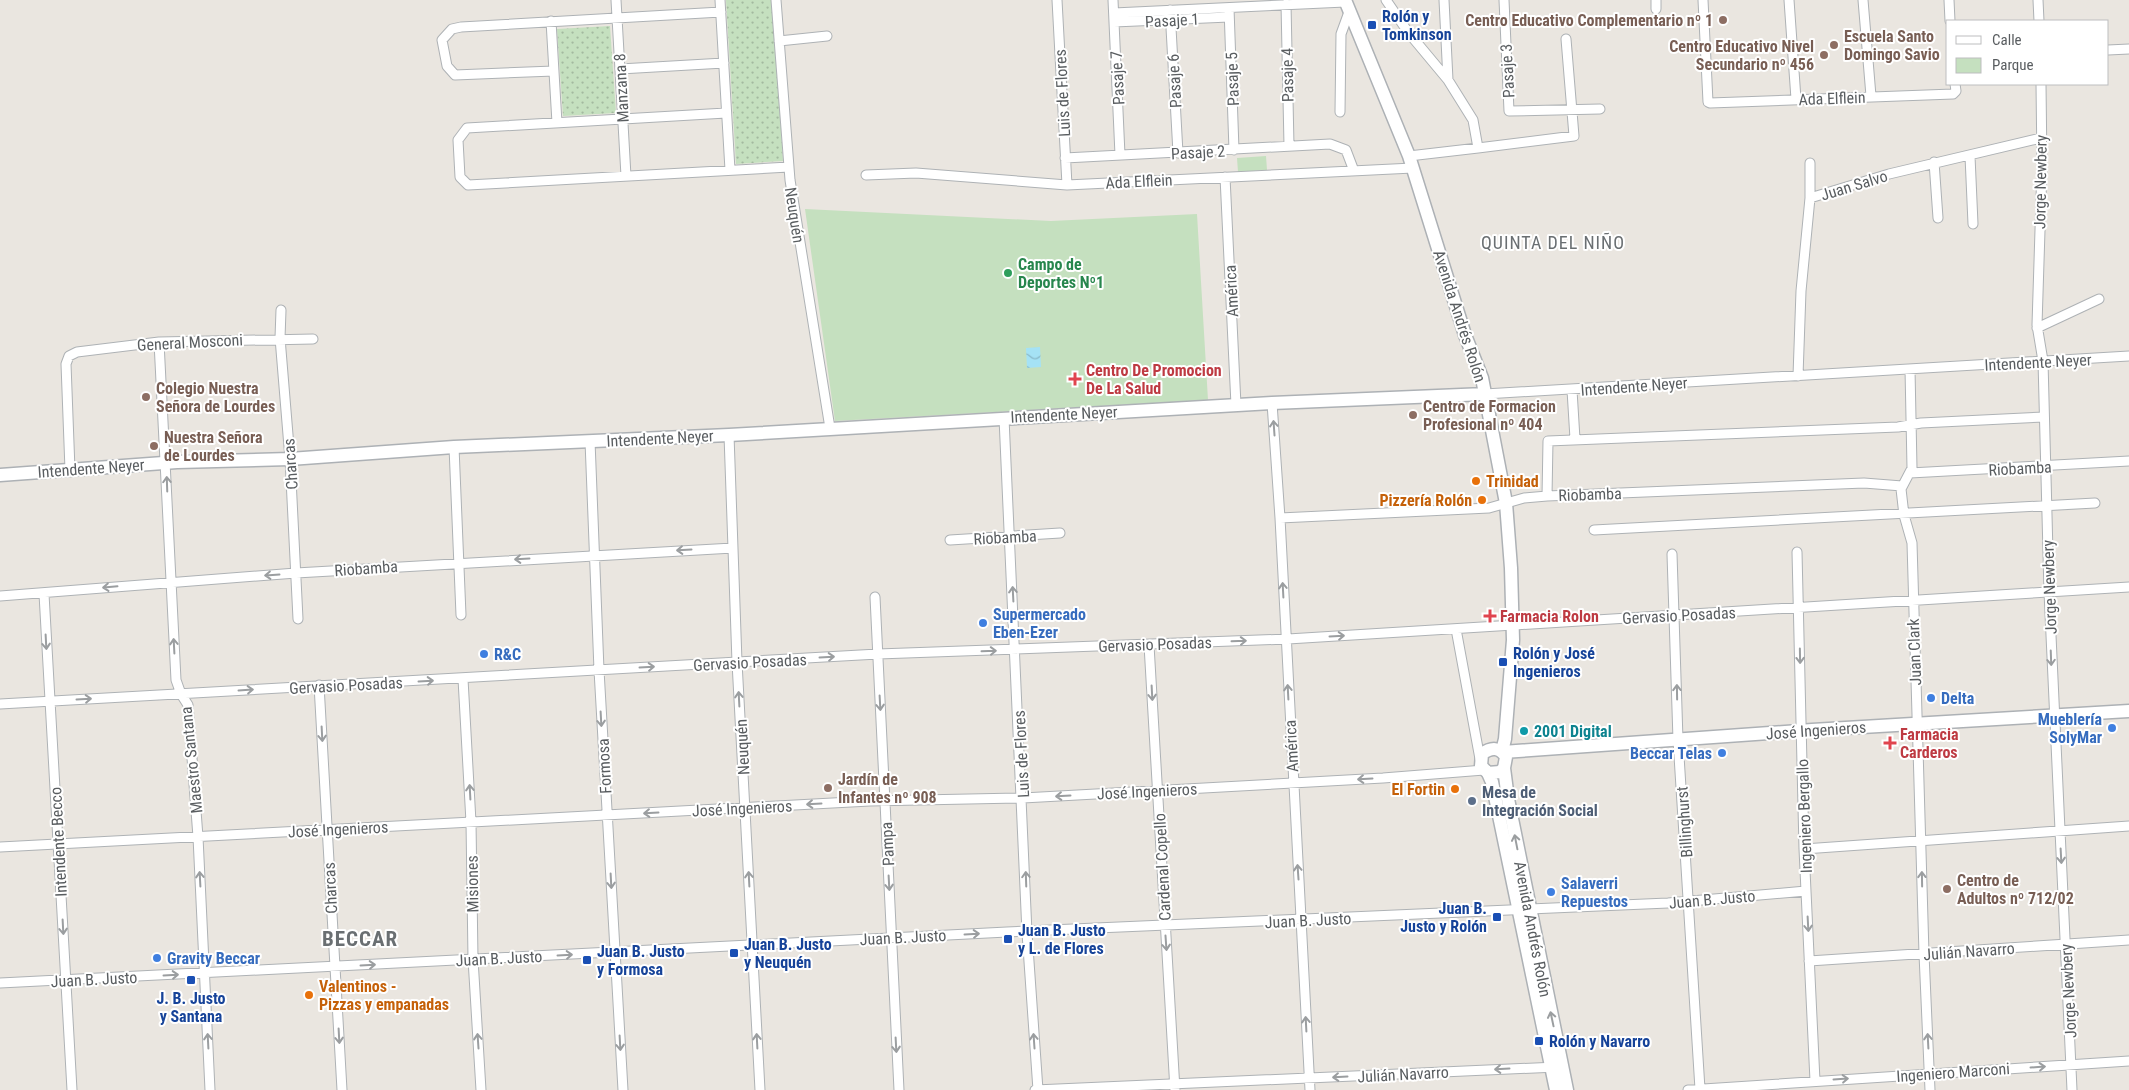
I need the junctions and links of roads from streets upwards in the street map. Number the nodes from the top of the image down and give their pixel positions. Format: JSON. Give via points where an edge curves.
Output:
{"nodes":[{"id":1,"x":616,"y":0,"type":"edge"},
{"id":2,"x":720,"y":0,"type":"edge"},
{"id":3,"x":776,"y":0,"type":"edge"},
{"id":4,"x":1056,"y":0,"type":"edge"},
{"id":5,"x":1113,"y":0,"type":"edge"},
{"id":6,"x":1386,"y":0,"type":"edge"},
{"id":7,"x":1444,"y":0,"type":"edge"},
{"id":8,"x":1504,"y":0,"type":"edge"},
{"id":9,"x":1703,"y":0,"type":"edge"},
{"id":10,"x":1789,"y":0,"type":"edge"},
{"id":11,"x":1863,"y":0,"type":"edge"},
{"id":12,"x":1949,"y":0,"type":"edge"},
{"id":13,"x":2038,"y":0,"type":"edge"},
{"id":14,"x":1346,"y":3,"type":"edge"},
{"id":15,"x":1286,"y":4,"type":"junction"},
{"id":16,"x":1170,"y":10,"type":"junction"},
{"id":17,"x":721,"y":12,"type":"junction"},
{"id":18,"x":1229,"y":12,"type":"junction"},
{"id":19,"x":1114,"y":13,"type":"junction"},
{"id":20,"x":617,"y":18,"type":"junction"},
{"id":21,"x":1170,"y":20,"type":"junction"},
{"id":22,"x":1950,"y":20,"type":"edge"},
{"id":23,"x":2039,"y":20,"type":"edge"},
{"id":24,"x":551,"y":22,"type":"junction"},
{"id":25,"x":1114,"y":22,"type":"junction"},
{"id":26,"x":827,"y":36,"type":"dead end"},
{"id":27,"x":1566,"y":39,"type":"dead end"},
{"id":28,"x":779,"y":41,"type":"junction"},
{"id":29,"x":2129,"y":49,"type":"edge"},
{"id":30,"x":2109,"y":50,"type":"edge"},
{"id":31,"x":724,"y":63,"type":"junction"},
{"id":32,"x":620,"y":70,"type":"junction"},
{"id":33,"x":554,"y":71,"type":"junction"},
{"id":34,"x":1448,"y":80,"type":"junction"},
{"id":35,"x":2041,"y":85,"type":"edge"},
{"id":36,"x":1955,"y":88,"type":"edge"},
{"id":37,"x":1871,"y":96,"type":"junction"},
{"id":38,"x":1796,"y":99,"type":"junction"},
{"id":39,"x":1571,"y":109,"type":"junction"},
{"id":40,"x":1600,"y":110,"type":"dead end"},
{"id":41,"x":1340,"y":112,"type":"dead end"},
{"id":42,"x":726,"y":113,"type":"junction"},
{"id":43,"x":622,"y":119,"type":"junction"},
{"id":44,"x":557,"y":122,"type":"junction"},
{"id":45,"x":2041,"y":138,"type":"junction"},
{"id":46,"x":1289,"y":146,"type":"junction"},
{"id":47,"x":1478,"y":148,"type":"junction"},
{"id":48,"x":1234,"y":150,"type":"junction"},
{"id":49,"x":1178,"y":153,"type":"junction"},
{"id":50,"x":1120,"y":155,"type":"junction"},
{"id":51,"x":1409,"y":156,"type":"junction"},
{"id":52,"x":1970,"y":156,"type":"junction"},
{"id":53,"x":1065,"y":158,"type":"junction"},
{"id":54,"x":1934,"y":162,"type":"junction"},
{"id":55,"x":1810,"y":163,"type":"dead end"},
{"id":56,"x":789,"y":167,"type":"junction"},
{"id":57,"x":1412,"y":168,"type":"junction"},
{"id":58,"x":730,"y":170,"type":"junction"},
{"id":59,"x":1354,"y":171,"type":"junction"},
{"id":60,"x":866,"y":174,"type":"dead end"},
{"id":61,"x":626,"y":176,"type":"junction"},
{"id":62,"x":1225,"y":177,"type":"junction"},
{"id":63,"x":1067,"y":185,"type":"junction"},
{"id":64,"x":1810,"y":198,"type":"junction"},
{"id":65,"x":1938,"y":218,"type":"dead end"},
{"id":66,"x":1973,"y":224,"type":"dead end"},
{"id":67,"x":2099,"y":299,"type":"dead end"},
{"id":68,"x":281,"y":310,"type":"dead end"},
{"id":69,"x":2037,"y":328,"type":"junction"},
{"id":70,"x":280,"y":338,"type":"junction"},
{"id":71,"x":313,"y":339,"type":"dead end"},
{"id":72,"x":160,"y":342,"type":"junction"},
{"id":73,"x":2129,"y":356,"type":"edge"},
{"id":74,"x":2043,"y":361,"type":"junction"},
{"id":75,"x":1910,"y":369,"type":"junction"},
{"id":76,"x":1798,"y":376,"type":"junction"},
{"id":77,"x":1572,"y":390,"type":"junction"},
{"id":78,"x":1485,"y":394,"type":"junction"},
{"id":79,"x":1272,"y":403,"type":"junction"},
{"id":80,"x":1236,"y":405,"type":"junction"},
{"id":81,"x":2044,"y":417,"type":"junction"},
{"id":82,"x":1004,"y":418,"type":"junction"},
{"id":83,"x":1911,"y":425,"type":"junction"},
{"id":84,"x":830,"y":428,"type":"junction"},
{"id":85,"x":730,"y":435,"type":"junction"},
{"id":86,"x":1575,"y":440,"type":"junction"},
{"id":87,"x":590,"y":441,"type":"junction"},
{"id":88,"x":454,"y":447,"type":"junction"},
{"id":89,"x":290,"y":459,"type":"junction"},
{"id":90,"x":2129,"y":462,"type":"edge"},
{"id":91,"x":166,"y":464,"type":"junction"},
{"id":92,"x":2044,"y":466,"type":"junction"},
{"id":93,"x":70,"y":470,"type":"junction"},
{"id":94,"x":1910,"y":474,"type":"junction"},
{"id":95,"x":0,"y":475,"type":"edge"},
{"id":96,"x":1902,"y":486,"type":"junction"},
{"id":97,"x":1547,"y":496,"type":"junction"},
{"id":98,"x":1506,"y":503,"type":"junction"},
{"id":99,"x":2095,"y":503,"type":"dead end"},
{"id":100,"x":2046,"y":506,"type":"junction"},
{"id":101,"x":1904,"y":515,"type":"junction"},
{"id":102,"x":1280,"y":518,"type":"junction"},
{"id":103,"x":1594,"y":530,"type":"dead end"},
{"id":104,"x":1060,"y":533,"type":"dead end"},
{"id":105,"x":1010,"y":536,"type":"junction"},
{"id":106,"x":950,"y":540,"type":"dead end"},
{"id":107,"x":732,"y":548,"type":"junction"},
{"id":108,"x":1797,"y":552,"type":"dead end"},
{"id":109,"x":1672,"y":554,"type":"dead end"},
{"id":110,"x":595,"y":555,"type":"junction"},
{"id":111,"x":458,"y":563,"type":"junction"},
{"id":112,"x":296,"y":573,"type":"junction"},
{"id":113,"x":170,"y":582,"type":"junction"},
{"id":114,"x":2129,"y":587,"type":"edge"},
{"id":115,"x":2049,"y":592,"type":"junction"},
{"id":116,"x":44,"y":594,"type":"junction"},
{"id":117,"x":0,"y":596,"type":"edge"},
{"id":118,"x":875,"y":598,"type":"dead end"},
{"id":119,"x":1912,"y":601,"type":"junction"},
{"id":120,"x":1799,"y":608,"type":"junction"},
{"id":121,"x":461,"y":615,"type":"dead end"},
{"id":122,"x":1675,"y":615,"type":"junction"},
{"id":123,"x":298,"y":619,"type":"dead end"},
{"id":124,"x":1513,"y":625,"type":"junction"},
{"id":125,"x":1456,"y":629,"type":"junction"},
{"id":126,"x":1286,"y":639,"type":"junction"},
{"id":127,"x":1149,"y":645,"type":"junction"},
{"id":128,"x":1016,"y":650,"type":"junction"},
{"id":129,"x":878,"y":654,"type":"junction"},
{"id":130,"x":737,"y":662,"type":"junction"},
{"id":131,"x":599,"y":670,"type":"junction"},
{"id":132,"x":463,"y":679,"type":"junction"},
{"id":133,"x":319,"y":685,"type":"junction"},
{"id":134,"x":181,"y":694,"type":"junction"},
{"id":135,"x":50,"y":700,"type":"junction"},
{"id":136,"x":0,"y":704,"type":"edge"},
{"id":137,"x":2129,"y":711,"type":"edge"},
{"id":138,"x":2054,"y":715,"type":"junction"},
{"id":139,"x":1917,"y":723,"type":"junction"},
{"id":140,"x":1801,"y":731,"type":"junction"},
{"id":141,"x":1678,"y":740,"type":"junction"},
{"id":142,"x":1500,"y":751,"type":"junction"},
{"id":143,"x":1484,"y":767,"type":"junction"},
{"id":144,"x":1504,"y":768,"type":"junction"},
{"id":145,"x":1293,"y":783,"type":"junction"},
{"id":146,"x":1158,"y":790,"type":"junction"},
{"id":147,"x":1023,"y":798,"type":"junction"},
{"id":148,"x":885,"y":800,"type":"junction"},
{"id":149,"x":745,"y":808,"type":"junction"},
{"id":150,"x":607,"y":815,"type":"junction"},
{"id":151,"x":472,"y":822,"type":"junction"},
{"id":152,"x":2129,"y":826,"type":"edge"},
{"id":153,"x":327,"y":830,"type":"junction"},
{"id":154,"x":2060,"y":831,"type":"junction"},
{"id":155,"x":198,"y":837,"type":"junction"},
{"id":156,"x":1922,"y":841,"type":"junction"},
{"id":157,"x":58,"y":844,"type":"junction"},
{"id":158,"x":0,"y":848,"type":"edge"},
{"id":159,"x":1804,"y":849,"type":"junction"},
{"id":160,"x":1806,"y":891,"type":"junction"},
{"id":161,"x":1689,"y":901,"type":"junction"},
{"id":162,"x":1524,"y":908,"type":"junction"},
{"id":163,"x":1302,"y":920,"type":"junction"},
{"id":164,"x":1165,"y":926,"type":"junction"},
{"id":165,"x":1028,"y":933,"type":"junction"},
{"id":166,"x":891,"y":938,"type":"junction"},
{"id":167,"x":2129,"y":940,"type":"edge"},
{"id":168,"x":2065,"y":944,"type":"junction"},
{"id":169,"x":752,"y":945,"type":"junction"},
{"id":170,"x":615,"y":952,"type":"junction"},
{"id":171,"x":1924,"y":954,"type":"junction"},
{"id":172,"x":473,"y":959,"type":"junction"},
{"id":173,"x":1809,"y":961,"type":"junction"},
{"id":174,"x":335,"y":966,"type":"junction"},
{"id":175,"x":205,"y":973,"type":"junction"},
{"id":176,"x":66,"y":980,"type":"junction"},
{"id":177,"x":0,"y":984,"type":"edge"},
{"id":178,"x":2129,"y":1061,"type":"edge"},
{"id":179,"x":2071,"y":1065,"type":"junction"},
{"id":180,"x":1556,"y":1067,"type":"junction"},
{"id":181,"x":1930,"y":1073,"type":"junction"},
{"id":182,"x":1309,"y":1078,"type":"junction"},
{"id":183,"x":1815,"y":1081,"type":"junction"},
{"id":184,"x":1788,"y":1086,"type":"edge"},
{"id":185,"x":1175,"y":1087,"type":"edge"},
{"id":186,"x":1700,"y":1089,"type":"edge"},
{"id":187,"x":72,"y":1090,"type":"edge"},
{"id":188,"x":210,"y":1090,"type":"edge"},
{"id":189,"x":342,"y":1090,"type":"edge"},
{"id":190,"x":481,"y":1090,"type":"edge"},
{"id":191,"x":623,"y":1090,"type":"edge"},
{"id":192,"x":760,"y":1090,"type":"edge"},
{"id":193,"x":898,"y":1090,"type":"edge"},
{"id":194,"x":1037,"y":1090,"type":"edge"},
{"id":195,"x":1310,"y":1090,"type":"edge"},
{"id":196,"x":1556,"y":1090,"type":"edge"},
{"id":197,"x":1567,"y":1090,"type":"edge"},
{"id":198,"x":1688,"y":1090,"type":"edge"},
{"id":199,"x":1930,"y":1090,"type":"edge"},
{"id":200,"x":2072,"y":1090,"type":"edge"}],
"edges":[{"from":1,"to":20,"type":"street","name":"Manzana 8"},
{"from":2,"to":17,"type":"street"},
{"from":3,"to":28,"type":"street","name":"Neuquén"},
{"from":4,"to":53,"type":"street","name":"Luis de Flores"},
{"from":5,"to":19,"type":"street","name":"Pasaje 7"},
{"from":6,"to":34,"type":"street"},
{"from":7,"to":34,"type":"street"},
{"from":8,"to":39,"type":"street","name":"Pasaje 3","via":[[1509,111]]},
{"from":9,"to":38,"type":"street","name":"Ada Elflein","via":[[1708,103]]},
{"from":10,"to":38,"type":"street"},
{"from":11,"to":37,"type":"street"},
{"from":12,"to":22,"type":"street"},
{"from":13,"to":23,"type":"street"},
{"from":14,"to":15,"type":"street","name":"Pasaje 1"},
{"from":14,"to":41,"type":"street","via":[[1341,34]]},
{"from":14,"to":51,"type":"street","name":"Avenida Andrés Rolón"},
{"from":15,"to":18,"type":"street","name":"Pasaje 1"},
{"from":15,"to":46,"type":"street","name":"Pasaje 4"},
{"from":16,"to":18,"type":"street","name":"Pasaje 1"},
{"from":16,"to":19,"type":"street","name":"Pasaje 1"},
{"from":16,"to":21,"type":"street","name":"Pasaje 6"},
{"from":17,"to":20,"type":"street"},
{"from":17,"to":31,"type":"street"},
{"from":18,"to":21,"type":"street","name":"Pasaje 1"},
{"from":18,"to":48,"type":"street","name":"Pasaje 5"},
{"from":19,"to":25,"type":"street","name":"Pasaje 7"},
{"from":20,"to":24,"type":"street"},
{"from":20,"to":32,"type":"street","name":"Manzana 8"},
{"from":21,"to":25,"type":"street","name":"Pasaje 1"},
{"from":21,"to":49,"type":"street","name":"Pasaje 6"},
{"from":24,"to":33,"type":"street"},
{"from":24,"to":33,"type":"street","via":[[452,29],[443,38],[442,48],[446,66],[455,75]]},
{"from":25,"to":50,"type":"street","name":"Pasaje 7"},
{"from":26,"to":28,"type":"street"},
{"from":27,"to":39,"type":"street"},
{"from":28,"to":56,"type":"street","name":"Neuquén"},
{"from":29,"to":30,"type":"street"},
{"from":31,"to":32,"type":"street"},
{"from":31,"to":42,"type":"street"},
{"from":32,"to":43,"type":"street","name":"Manzana 8"},
{"from":33,"to":44,"type":"street"},
{"from":34,"to":47,"type":"street","via":[[1473,120]]},
{"from":35,"to":45,"type":"street","name":"Jorge Newbery"},
{"from":36,"to":37,"type":"street","name":"Ada Elflein"},
{"from":37,"to":38,"type":"street","name":"Ada Elflein"},
{"from":39,"to":40,"type":"street"},
{"from":39,"to":47,"type":"street","via":[[1575,133],[1572,137]]},
{"from":42,"to":43,"type":"street"},
{"from":42,"to":58,"type":"street"},
{"from":43,"to":44,"type":"street"},
{"from":43,"to":61,"type":"street","name":"Manzana 8"},
{"from":44,"to":61,"type":"street","via":[[467,128],[458,140],[460,177],[468,185]]},
{"from":45,"to":52,"type":"street","name":"Juan Salvo"},
{"from":45,"to":69,"type":"street","name":"Jorge Newbery"},
{"from":46,"to":48,"type":"street","name":"Pasaje 2"},
{"from":46,"to":59,"type":"street","name":"Pasaje 2","via":[[1330,144],[1346,150]]},
{"from":47,"to":51,"type":"street"},
{"from":48,"to":49,"type":"street","name":"Pasaje 2"},
{"from":49,"to":50,"type":"street","name":"Pasaje 2"},
{"from":50,"to":53,"type":"street","name":"Pasaje 2"},
{"from":51,"to":57,"type":"street","name":"Avenida Andrés Rolón"},
{"from":52,"to":54,"type":"street","name":"Juan Salvo"},
{"from":52,"to":66,"type":"street"},
{"from":53,"to":63,"type":"street","name":"Luis de Flores"},
{"from":54,"to":64,"type":"street","name":"Juan Salvo"},
{"from":54,"to":65,"type":"street"},
{"from":55,"to":64,"type":"street"},
{"from":56,"to":58,"type":"street"},
{"from":56,"to":84,"type":"street","name":"Neuquén"},
{"from":57,"to":59,"type":"street","name":"Ada Elflein"},
{"from":57,"to":78,"type":"street","name":"Avenida Andrés Rolón"},
{"from":58,"to":61,"type":"street"},
{"from":59,"to":62,"type":"street","name":"Ada Elflein"},
{"from":60,"to":63,"type":"street","name":"Ada Elflein","via":[[916,173]]},
{"from":62,"to":63,"type":"street","name":"Ada Elflein"},
{"from":62,"to":80,"type":"street","name":"América"},
{"from":64,"to":76,"type":"street","name":"Juan Salvo","via":[[1801,291]]},
{"from":67,"to":69,"type":"street"},
{"from":68,"to":70,"type":"street","name":"Charcas"},
{"from":69,"to":74,"type":"street","name":"Jorge Newbery"},
{"from":70,"to":71,"type":"street","name":"General Mosconi"},
{"from":70,"to":72,"type":"street","name":"General Mosconi"},
{"from":70,"to":89,"type":"street","name":"Charcas"},
{"from":72,"to":91,"type":"street","name":"Maestro Santana"},
{"from":72,"to":93,"type":"street","name":"General Mosconi","via":[[77,352],[69,356],[66,364]]},
{"from":73,"to":74,"type":"street","name":"Intendente Neyer"},
{"from":74,"to":75,"type":"street","name":"Intendente Neyer"},
{"from":74,"to":81,"type":"street","name":"Jorge Newbery"},
{"from":75,"to":76,"type":"street","name":"Intendente Neyer"},
{"from":75,"to":83,"type":"street"},
{"from":76,"to":77,"type":"street","name":"Intendente Neyer"},
{"from":77,"to":78,"type":"street","name":"Intendente Neyer"},
{"from":77,"to":86,"type":"street"},
{"from":78,"to":79,"type":"street","name":"Intendente Neyer"},
{"from":78,"to":98,"type":"street","name":"Avenida Andrés Rolón"},
{"from":79,"to":80,"type":"street","name":"Intendente Neyer"},
{"from":102,"to":79,"type":"street","name":"América","one_way":true},
{"from":80,"to":82,"type":"street","name":"Intendente Neyer"},
{"from":81,"to":83,"type":"street"},
{"from":81,"to":92,"type":"street","name":"Jorge Newbery"},
{"from":82,"to":84,"type":"street","name":"Intendente Neyer"},
{"from":82,"to":105,"type":"street","name":"Luis de Flores"},
{"from":83,"to":86,"type":"street"},
{"from":83,"to":94,"type":"street"},
{"from":84,"to":85,"type":"street","name":"Intendente Neyer"},
{"from":85,"to":87,"type":"street","name":"Intendente Neyer"},
{"from":85,"to":107,"type":"street","name":"Neuquén"},
{"from":86,"to":97,"type":"street","via":[[1548,441]]},
{"from":87,"to":88,"type":"street","name":"Intendente Neyer"},
{"from":87,"to":110,"type":"street","name":"Formosa"},
{"from":88,"to":89,"type":"street","name":"Intendente Neyer"},
{"from":88,"to":111,"type":"street"},
{"from":89,"to":91,"type":"street","name":"Intendente Neyer"},
{"from":89,"to":112,"type":"street","name":"Charcas"},
{"from":90,"to":92,"type":"street","name":"Riobamba"},
{"from":91,"to":93,"type":"street","name":"Intendente Neyer"},
{"from":113,"to":91,"type":"street","name":"Maestro Santana","one_way":true},
{"from":92,"to":94,"type":"street","name":"Riobamba"},
{"from":92,"to":100,"type":"street","name":"Jorge Newbery"},
{"from":93,"to":95,"type":"street","name":"Intendente Neyer"},
{"from":94,"to":96,"type":"street"},
{"from":96,"to":97,"type":"street","name":"Riobamba","via":[[1864,483]]},
{"from":96,"to":101,"type":"street","name":"Juan Clark"},
{"from":97,"to":98,"type":"street","name":"Riobamba"},
{"from":98,"to":102,"type":"street","name":"Riobamba","via":[[1489,508]]},
{"from":98,"to":124,"type":"street","name":"Avenida Andrés Rolón"},
{"from":99,"to":100,"type":"street"},
{"from":100,"to":101,"type":"street"},
{"from":100,"to":115,"type":"street","name":"Jorge Newbery"},
{"from":101,"to":103,"type":"street"},
{"from":101,"to":119,"type":"street","name":"Juan Clark","via":[[1912,543]]},
{"from":126,"to":102,"type":"street","name":"América","one_way":true},
{"from":104,"to":105,"type":"street","name":"Riobamba"},
{"from":105,"to":106,"type":"street","name":"Riobamba"},
{"from":128,"to":105,"type":"street","name":"Luis de Flores","one_way":true},
{"from":107,"to":110,"type":"street","name":"Riobamba","one_way":true},
{"from":107,"to":130,"type":"street","name":"Neuquén"},
{"from":108,"to":120,"type":"street","name":"Ingeniero Bergallo"},
{"from":109,"to":122,"type":"street","name":"Billinghurst"},
{"from":110,"to":111,"type":"street","name":"Riobamba","one_way":true},
{"from":110,"to":131,"type":"street","name":"Formosa"},
{"from":111,"to":112,"type":"street","name":"Riobamba"},
{"from":111,"to":121,"type":"street"},
{"from":112,"to":113,"type":"street","name":"Riobamba","one_way":true},
{"from":112,"to":123,"type":"street","name":"Charcas"},
{"from":113,"to":116,"type":"street","name":"Riobamba","one_way":true},
{"from":134,"to":113,"type":"street","name":"Maestro Santana","one_way":true,"via":[[176,680]]},
{"from":114,"to":115,"type":"street","name":"Gervasio Posadas"},
{"from":115,"to":119,"type":"street","name":"Gervasio Posadas"},
{"from":115,"to":138,"type":"street","name":"Jorge Newbery","one_way":true},
{"from":116,"to":117,"type":"street","name":"Riobamba"},
{"from":116,"to":135,"type":"street","name":"Intendente Becco","one_way":true},
{"from":118,"to":129,"type":"street","name":"Pampa"},
{"from":119,"to":120,"type":"street","name":"Gervasio Posadas"},
{"from":119,"to":139,"type":"street","name":"Juan Clark"},
{"from":120,"to":122,"type":"street","name":"Gervasio Posadas"},
{"from":120,"to":140,"type":"street","name":"Ingeniero Bergallo","one_way":true},
{"from":122,"to":124,"type":"street","name":"Gervasio Posadas"},
{"from":141,"to":122,"type":"street","name":"Billinghurst","one_way":true},
{"from":124,"to":125,"type":"street","name":"Gervasio Posadas"},
{"from":124,"to":142,"type":"street","name":"Avenida Andrés Rolón","via":[[1506,737]]},
{"from":126,"to":125,"type":"street","name":"Gervasio Posadas","one_way":true},
{"from":125,"to":143,"type":"street"},
{"from":127,"to":126,"type":"street","name":"Gervasio Posadas","one_way":true},
{"from":145,"to":126,"type":"street","name":"América","one_way":true},
{"from":127,"to":128,"type":"street","name":"Gervasio Posadas"},
{"from":127,"to":146,"type":"street","name":"Cardenal Copello","one_way":true},
{"from":129,"to":128,"type":"street","name":"Gervasio Posadas","one_way":true},
{"from":128,"to":147,"type":"street","name":"Luis de Flores"},
{"from":130,"to":129,"type":"street","name":"Gervasio Posadas","one_way":true},
{"from":129,"to":148,"type":"street","name":"Pampa","one_way":true},
{"from":131,"to":130,"type":"street","name":"Gervasio Posadas","one_way":true},
{"from":149,"to":130,"type":"street","name":"Neuquén","one_way":true},
{"from":131,"to":132,"type":"street","name":"Gervasio Posadas"},
{"from":131,"to":150,"type":"street","name":"Formosa","one_way":true},
{"from":133,"to":132,"type":"street","name":"Gervasio Posadas","one_way":true},
{"from":151,"to":132,"type":"street","name":"Misiones","one_way":true},
{"from":134,"to":133,"type":"street","name":"Gervasio Posadas","one_way":true},
{"from":133,"to":153,"type":"street","name":"Charcas","one_way":true},
{"from":135,"to":134,"type":"street","name":"Gervasio Posadas","one_way":true},
{"from":134,"to":155,"type":"street","name":"Maestro Santana","via":[[188,705]]},
{"from":135,"to":136,"type":"street","name":"Gervasio Posadas"},
{"from":135,"to":157,"type":"street","name":"Intendente Becco"},
{"from":137,"to":138,"type":"street","name":"José Ingenieros"},
{"from":138,"to":139,"type":"street","name":"José Ingenieros"},
{"from":138,"to":154,"type":"street","name":"Jorge Newbery"},
{"from":139,"to":140,"type":"street","name":"José Ingenieros"},
{"from":139,"to":156,"type":"street","name":"Juan Clark"},
{"from":140,"to":141,"type":"street","name":"José Ingenieros"},
{"from":140,"to":159,"type":"street","name":"Ingeniero Bergallo"},
{"from":141,"to":142,"type":"street","name":"José Ingenieros"},
{"from":141,"to":161,"type":"street","name":"Billinghurst"},
{"from":142,"to":143,"type":"street","name":"Avenida Andrés Rolón","via":[[1488,749]]},
{"from":142,"to":144,"type":"street","name":"Avenida Andrés Rolón","via":[[1506,763]]},
{"from":143,"to":144,"type":"street","via":[[1500,772]]},
{"from":143,"to":145,"type":"street","name":"José Ingenieros","one_way":true,"via":[[1472,772]]},
{"from":143,"to":162,"type":"street","name":"Avenida Andrés Rolón","via":[[1492,782]]},
{"from":162,"to":144,"type":"street","name":"Avenida Andrés Rolón","one_way":true},
{"from":145,"to":146,"type":"street","name":"José Ingenieros"},
{"from":163,"to":145,"type":"street","name":"América","one_way":true},
{"from":146,"to":147,"type":"street","name":"José Ingenieros","one_way":true},
{"from":146,"to":164,"type":"street","name":"Cardenal Copello"},
{"from":147,"to":148,"type":"street","name":"José Ingenieros"},
{"from":165,"to":147,"type":"street","name":"Luis de Flores","one_way":true},
{"from":148,"to":149,"type":"street","name":"José Ingenieros","one_way":true},
{"from":148,"to":166,"type":"street","name":"Pampa","one_way":true},
{"from":149,"to":150,"type":"street","name":"José Ingenieros","one_way":true},
{"from":169,"to":149,"type":"street","name":"Neuquén","one_way":true},
{"from":150,"to":151,"type":"street","name":"José Ingenieros"},
{"from":150,"to":170,"type":"street","name":"Formosa","one_way":true},
{"from":151,"to":153,"type":"street","name":"José Ingenieros"},
{"from":151,"to":172,"type":"street","name":"Misiones"},
{"from":152,"to":154,"type":"street"},
{"from":153,"to":155,"type":"street","name":"José Ingenieros"},
{"from":153,"to":174,"type":"street","name":"Charcas"},
{"from":154,"to":156,"type":"street"},
{"from":154,"to":168,"type":"street","name":"Jorge Newbery","one_way":true},
{"from":155,"to":157,"type":"street","name":"José Ingenieros"},
{"from":175,"to":155,"type":"street","name":"Maestro Santana","one_way":true},
{"from":156,"to":159,"type":"street"},
{"from":171,"to":156,"type":"street","name":"Juan Clark","one_way":true},
{"from":157,"to":158,"type":"street","name":"José Ingenieros"},
{"from":157,"to":176,"type":"street","name":"Intendente Becco","one_way":true},
{"from":159,"to":160,"type":"street","name":"Ingeniero Bergallo"},
{"from":160,"to":161,"type":"street","name":"Juan B. Justo"},
{"from":160,"to":173,"type":"street","name":"Ingeniero Bergallo","one_way":true},
{"from":161,"to":162,"type":"street","name":"Juan B. Justo"},
{"from":161,"to":186,"type":"street","name":"Billinghurst"},
{"from":162,"to":163,"type":"street","name":"Juan B. Justo"},
{"from":162,"to":180,"type":"street","name":"Avenida Andrés Rolón"},
{"from":163,"to":164,"type":"street","name":"Juan B. Justo"},
{"from":182,"to":163,"type":"street","name":"América","one_way":true},
{"from":164,"to":165,"type":"street","name":"Juan B. Justo"},
{"from":164,"to":185,"type":"street","name":"Cardenal Copello","one_way":true},
{"from":166,"to":165,"type":"street","name":"Juan B. Justo","one_way":true},
{"from":194,"to":165,"type":"street","name":"Luis de Flores","one_way":true},
{"from":166,"to":169,"type":"street","name":"Juan B. Justo"},
{"from":166,"to":193,"type":"street","name":"Pampa","one_way":true},
{"from":167,"to":168,"type":"street","name":"Julián Navarro"},
{"from":168,"to":171,"type":"street","name":"Julián Navarro"},
{"from":168,"to":179,"type":"street","name":"Jorge Newbery"},
{"from":169,"to":170,"type":"street","name":"Juan B. Justo"},
{"from":192,"to":169,"type":"street","name":"Neuquén","one_way":true},
{"from":172,"to":170,"type":"street","name":"Juan B. Justo","one_way":true},
{"from":170,"to":191,"type":"street","name":"Formosa","one_way":true},
{"from":171,"to":173,"type":"street","name":"Julián Navarro"},
{"from":181,"to":171,"type":"street","name":"Juan Clark","one_way":true},
{"from":174,"to":172,"type":"street","name":"Juan B. Justo","one_way":true},
{"from":190,"to":172,"type":"street","name":"Misiones","one_way":true},
{"from":173,"to":183,"type":"street","name":"Ingeniero Bergallo"},
{"from":174,"to":175,"type":"street","name":"Juan B. Justo"},
{"from":174,"to":189,"type":"street","name":"Charcas","one_way":true},
{"from":176,"to":175,"type":"street","name":"Juan B. Justo","one_way":true},
{"from":188,"to":175,"type":"street","name":"Maestro Santana","one_way":true},
{"from":176,"to":177,"type":"street","name":"Juan B. Justo"},
{"from":176,"to":187,"type":"street","name":"Intendente Becco"},
{"from":178,"to":179,"type":"street","name":"Ingeniero Marconi"},
{"from":181,"to":179,"type":"street","name":"Ingeniero Marconi","one_way":true},
{"from":179,"to":200,"type":"street","name":"Jorge Newbery"},
{"from":180,"to":182,"type":"street","name":"Julián Navarro","one_way":true},
{"from":180,"to":196,"type":"street","name":"Avenida Andrés Rolón"},
{"from":180,"to":197,"type":"street","name":"Avenida Andrés Rolón"},
{"from":183,"to":181,"type":"street","name":"Ingeniero Marconi","one_way":true},
{"from":181,"to":199,"type":"street","name":"Juan Clark"},
{"from":182,"to":185,"type":"street","name":"Julián Navarro"},
{"from":182,"to":195,"type":"street","name":"América"},
{"from":183,"to":184,"type":"street","name":"Ingeniero Marconi"},
{"from":184,"to":186,"type":"street","name":"Ingeniero Marconi"},
{"from":185,"to":194,"type":"street","name":"Julián Navarro"},
{"from":186,"to":198,"type":"street","name":"Ingeniero Marconi"}]}
